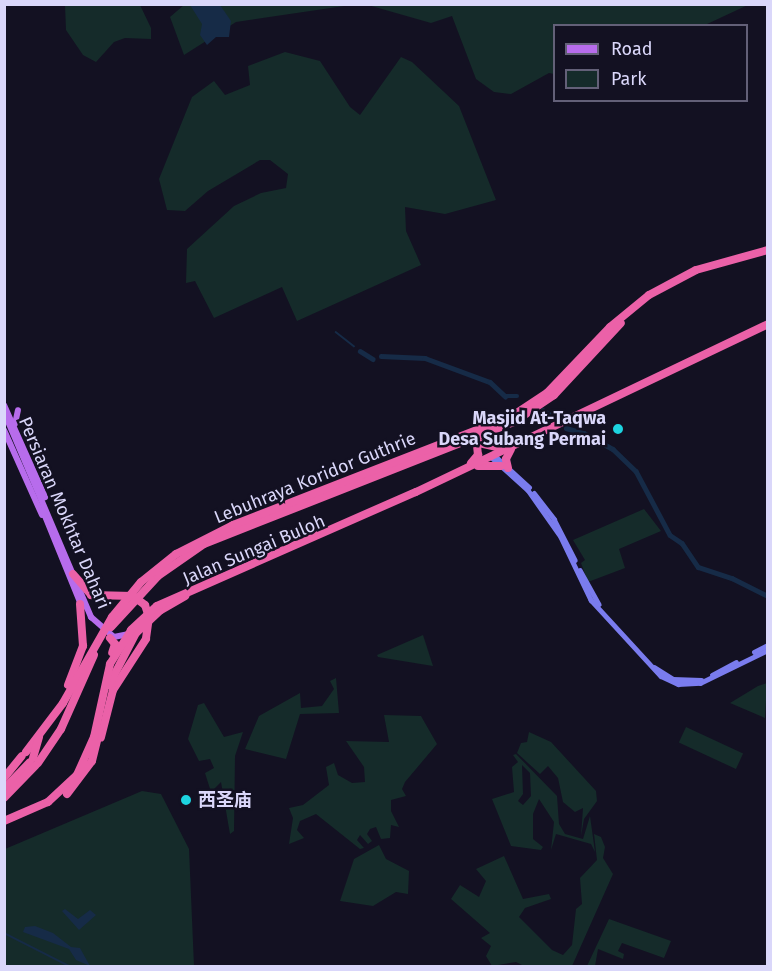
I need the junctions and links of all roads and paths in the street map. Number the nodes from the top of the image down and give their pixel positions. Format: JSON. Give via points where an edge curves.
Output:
{"nodes":[{"id":1,"x":768,"y":250,"type":"edge"},
{"id":2,"x":768,"y":255,"type":"edge"},
{"id":3,"x":768,"y":319,"type":"edge"},
{"id":4,"x":765,"y":327,"type":"edge"},
{"id":5,"x":4,"y":404,"type":"edge"},
{"id":6,"x":4,"y":412,"type":"edge"},
{"id":7,"x":513,"y":419,"type":"junction"},
{"id":8,"x":4,"y":420,"type":"edge"},
{"id":9,"x":15,"y":424,"type":"junction"},
{"id":10,"x":4,"y":430,"type":"edge"},
{"id":11,"x":507,"y":448,"type":"junction"},
{"id":12,"x":429,"y":452,"type":"junction"},
{"id":13,"x":493,"y":456,"type":"junction"},
{"id":14,"x":474,"y":465,"type":"junction"},
{"id":15,"x":505,"y":467,"type":"junction"},
{"id":16,"x":37,"y":492,"type":"junction"},
{"id":17,"x":50,"y":516,"type":"junction"},
{"id":18,"x":50,"y":528,"type":"junction"},
{"id":19,"x":73,"y":574,"type":"junction"},
{"id":20,"x":80,"y":604,"type":"junction"},
{"id":21,"x":90,"y":618,"type":"junction"},
{"id":22,"x":132,"y":633,"type":"junction"},
{"id":23,"x":112,"y":638,"type":"junction"},
{"id":24,"x":122,"y":643,"type":"junction"},
{"id":25,"x":768,"y":645,"type":"edge"},
{"id":26,"x":768,"y":650,"type":"edge"},
{"id":27,"x":110,"y":664,"type":"junction"},
{"id":28,"x":63,"y":703,"type":"junction"},
{"id":29,"x":39,"y":737,"type":"junction"},
{"id":30,"x":96,"y":752,"type":"junction"},
{"id":31,"x":34,"y":762,"type":"junction"},
{"id":32,"x":4,"y":778,"type":"edge"},
{"id":33,"x":4,"y":789,"type":"edge"},
{"id":34,"x":4,"y":798,"type":"edge"},
{"id":35,"x":4,"y":821,"type":"edge"},
{"id":36,"x":4,"y":826,"type":"edge"}],
"edges":[{"from":1,"to":7,"type":"highway","name":"Lebuhraya Koridor Guthrie","via":[[696,270],[649,295],[610,327],[547,393]]},
{"from":2,"to":7,"type":"highway","name":"Lebuhraya Koridor Guthrie","via":[[705,272],[651,299],[628,315],[554,395]]},
{"from":3,"to":4,"type":"highway","via":[[764,317]]},
{"from":4,"to":11,"type":"highway","name":"Jalan Sungai Buloh"},
{"from":5,"to":9,"type":"main road"},
{"from":5,"to":9,"type":"main road","via":[[18,409]]},
{"from":6,"to":16,"type":"main road","name":"Persiaran Mokhtar Dahari"},
{"from":7,"to":12,"type":"highway","name":"Lebuhraya Koridor Guthrie"},
{"from":8,"to":16,"type":"main road","name":"Persiaran Mokhtar Dahari"},
{"from":9,"to":17,"type":"main road","via":[[40,481]]},
{"from":10,"to":18,"type":"main road"},
{"from":11,"to":13,"type":"highway","name":"Jalan Sungai Buloh"},
{"from":11,"to":14,"type":"highway","via":[[478,444]]},
{"from":11,"to":15,"type":"highway"},
{"from":12,"to":28,"type":"highway","name":"Lebuhraya Koridor Guthrie","via":[[233,525],[176,555],[141,582],[112,617]]},
{"from":12,"to":31,"type":"highway","name":"Lebuhraya Koridor Guthrie","via":[[204,544],[158,576],[103,640],[61,729]]},
{"from":13,"to":14,"type":"highway","name":"Jalan Sungai Buloh"},
{"from":13,"to":15,"type":"main road"},
{"from":14,"to":15,"type":"highway"},
{"from":14,"to":22,"type":"highway","name":"Jalan Sungai Buloh","via":[[174,595],[147,613]]},
{"from":15,"to":25,"type":"main road","via":[[555,519],[594,598],[663,674],[680,681],[699,681]]},
{"from":15,"to":26,"type":"main road","via":[[551,520],[591,600],[661,676],[678,684],[700,683]]},
{"from":16,"to":17,"type":"main road","name":"Persiaran Mokhtar Dahari"},
{"from":16,"to":18,"type":"main road","name":"Persiaran Mokhtar Dahari"},
{"from":17,"to":19,"type":"main road","name":"Persiaran Mokhtar Dahari"},
{"from":18,"to":20,"type":"main road","name":"Persiaran Mokhtar Dahari"},
{"from":19,"to":21,"type":"main road","name":"Persiaran Mokhtar Dahari"},
{"from":19,"to":30,"type":"highway","via":[[82,589],[100,597],[126,594],[145,605],[150,631],[109,700]]},
{"from":20,"to":21,"type":"main road","name":"Persiaran Mokhtar Dahari"},
{"from":20,"to":28,"type":"highway","via":[[85,628],[83,646]]},
{"from":21,"to":23,"type":"main road","name":"Persiaran Mokhtar Dahari"},
{"from":22,"to":23,"type":"main road"},
{"from":22,"to":24,"type":"highway"},
{"from":22,"to":30,"type":"highway","name":"Jalan Sungai Buloh","via":[[112,678]]},
{"from":23,"to":24,"type":"main road","name":"Persiaran Mokhtar Dahari"},
{"from":23,"to":27,"type":"highway","via":[[115,646]]},
{"from":24,"to":27,"type":"highway"},
{"from":27,"to":35,"type":"highway","via":[[94,737],[77,775],[48,802]]},
{"from":28,"to":29,"type":"highway","name":"Lebuhraya Koridor Guthrie"},
{"from":29,"to":31,"type":"highway"},
{"from":29,"to":32,"type":"highway","name":"Lebuhraya Koridor Guthrie"},
{"from":30,"to":36,"type":"highway","name":"Jalan Sungai Buloh","via":[[81,779],[63,798],[45,810]]},
{"from":31,"to":33,"type":"highway"},
{"from":31,"to":34,"type":"highway","name":"Lebuhraya Koridor Guthrie"}]}
